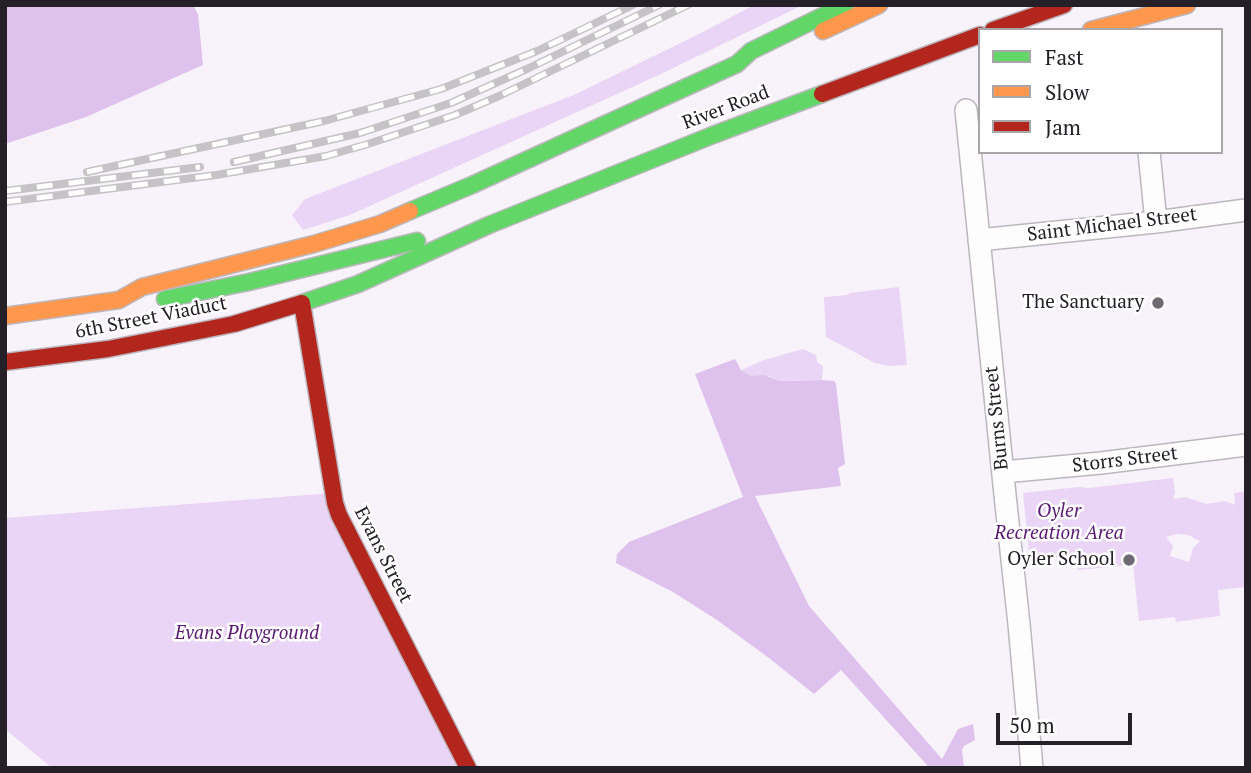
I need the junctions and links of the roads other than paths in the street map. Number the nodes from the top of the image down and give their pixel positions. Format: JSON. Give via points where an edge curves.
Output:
{"nodes":[{"id":1,"x":845,"y":5,"type":"edge"},
{"id":2,"x":879,"y":5,"type":"edge"},
{"id":3,"x":1042,"y":5,"type":"edge"},
{"id":4,"x":1064,"y":5,"type":"edge"},
{"id":5,"x":1187,"y":5,"type":"edge"},
{"id":6,"x":1014,"y":21,"type":"junction"},
{"id":7,"x":998,"y":28,"type":"edge"},
{"id":8,"x":1099,"y":28,"type":"edge"},
{"id":9,"x":978,"y":36,"type":"edge"},
{"id":10,"x":968,"y":55,"type":"dead end"},
{"id":11,"x":737,"y":64,"type":"junction"},
{"id":12,"x":894,"y":68,"type":"junction"},
{"id":13,"x":966,"y":110,"type":"dead end"},
{"id":14,"x":1149,"y":154,"type":"edge"},
{"id":15,"x":1246,"y":210,"type":"edge"},
{"id":16,"x":1156,"y":222,"type":"junction"},
{"id":17,"x":489,"y":225,"type":"junction"},
{"id":18,"x":979,"y":240,"type":"junction"},
{"id":19,"x":118,"y":300,"type":"junction"},
{"id":20,"x":302,"y":303,"type":"junction"},
{"id":21,"x":5,"y":316,"type":"edge"},
{"id":22,"x":5,"y":362,"type":"edge"},
{"id":23,"x":1246,"y":446,"type":"edge"},
{"id":24,"x":1003,"y":472,"type":"junction"},
{"id":25,"x":468,"y":768,"type":"edge"},
{"id":26,"x":1032,"y":768,"type":"edge"}],
"edges":[{"from":1,"to":11,"type":"main road","via":[[751,51]]},
{"from":2,"to":11,"type":"main road","via":[[779,52]]},
{"from":3,"to":6,"type":"main road"},
{"from":4,"to":6,"type":"main road"},
{"from":5,"to":8,"type":"main road"},
{"from":6,"to":7,"type":"main road"},
{"from":9,"to":12,"type":"main road","name":"River Road"},
{"from":10,"to":12,"type":"main road"},
{"from":11,"to":19,"type":"main road","via":[[380,223],[142,287]]},
{"from":12,"to":17,"type":"main road","name":"River Road"},
{"from":13,"to":18,"type":"street","name":"Burns Street"},
{"from":14,"to":16,"type":"street"},
{"from":15,"to":16,"type":"street","name":"Saint Michael Street"},
{"from":16,"to":18,"type":"street","name":"Saint Michael Street"},
{"from":17,"to":19,"type":"main road","name":"River Road","via":[[170,298]]},
{"from":17,"to":20,"type":"main road","name":"River Road","via":[[358,284]]},
{"from":18,"to":24,"type":"street","name":"Burns Street"},
{"from":19,"to":21,"type":"main road","name":"6th Street Viaduct"},
{"from":20,"to":22,"type":"main road","name":"6th Street Viaduct","via":[[234,324],[108,349]]},
{"from":20,"to":25,"type":"main road","name":"Evans Street","via":[[339,515]]},
{"from":23,"to":24,"type":"street","name":"Storrs Street"},
{"from":24,"to":26,"type":"street","name":"Burns Street"}]}
